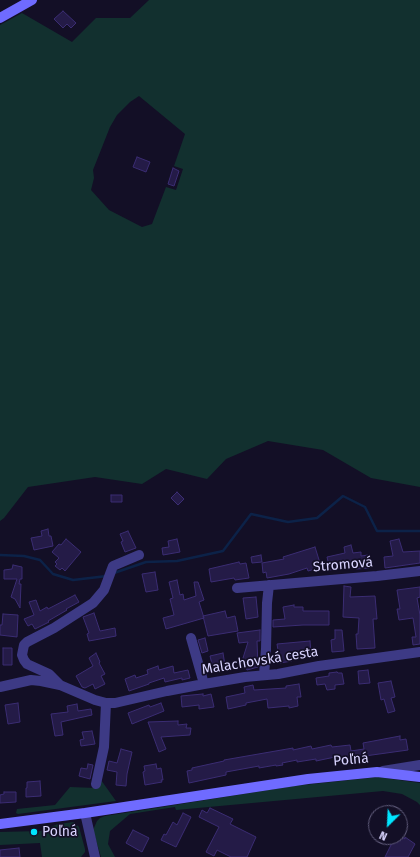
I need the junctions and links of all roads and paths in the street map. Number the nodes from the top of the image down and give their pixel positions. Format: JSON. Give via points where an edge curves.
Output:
{"nodes":[{"id":1,"x":32,"y":0,"type":"edge"},
{"id":2,"x":17,"y":4,"type":"edge"},
{"id":3,"x":0,"y":18,"type":"edge"},
{"id":4,"x":139,"y":555,"type":"dead end"},
{"id":5,"x":420,"y":571,"type":"edge"},
{"id":6,"x":269,"y":585,"type":"junction"},
{"id":7,"x":237,"y":588,"type":"dead end"},
{"id":8,"x":191,"y":638,"type":"dead end"},
{"id":9,"x":420,"y":652,"type":"edge"},
{"id":10,"x":264,"y":675,"type":"junction"},
{"id":11,"x":204,"y":684,"type":"junction"},
{"id":12,"x":60,"y":685,"type":"junction"},
{"id":13,"x":0,"y":687,"type":"edge"},
{"id":14,"x":106,"y":702,"type":"junction"},
{"id":15,"x":420,"y":765,"type":"edge"},
{"id":16,"x":377,"y":772,"type":"junction"},
{"id":17,"x":420,"y":777,"type":"edge"},
{"id":18,"x":96,"y":784,"type":"dead end"},
{"id":19,"x":85,"y":814,"type":"junction"},
{"id":20,"x":0,"y":824,"type":"edge"},
{"id":21,"x":95,"y":857,"type":"edge"}],
"edges":[{"from":1,"to":2,"type":"street"},
{"from":2,"to":3,"type":"street"},
{"from":4,"to":12,"type":"street","name":"Malachovská cesta","via":[[113,566],[104,590],[93,602],[24,645],[22,655],[27,664],[49,674]]},
{"from":5,"to":6,"type":"street","name":"Stromová"},
{"from":6,"to":7,"type":"street","name":"Stromová"},
{"from":6,"to":10,"type":"street"},
{"from":8,"to":11,"type":"street"},
{"from":9,"to":10,"type":"street","name":"Malachovská cesta"},
{"from":10,"to":11,"type":"street","name":"Malachovská cesta"},
{"from":11,"to":14,"type":"street","name":"Malachovská cesta","via":[[115,703]]},
{"from":12,"to":13,"type":"street","name":"Malachovská cesta","via":[[31,680]]},
{"from":12,"to":14,"type":"street","name":"Malachovská cesta"},
{"from":14,"to":18,"type":"street","via":[[104,747]]},
{"from":15,"to":16,"type":"street","name":"Poľná"},
{"from":16,"to":17,"type":"street"},
{"from":16,"to":19,"type":"street","name":"Poľná","via":[[308,778]]},
{"from":19,"to":20,"type":"street","name":"Poľná"},
{"from":19,"to":21,"type":"street"}]}
